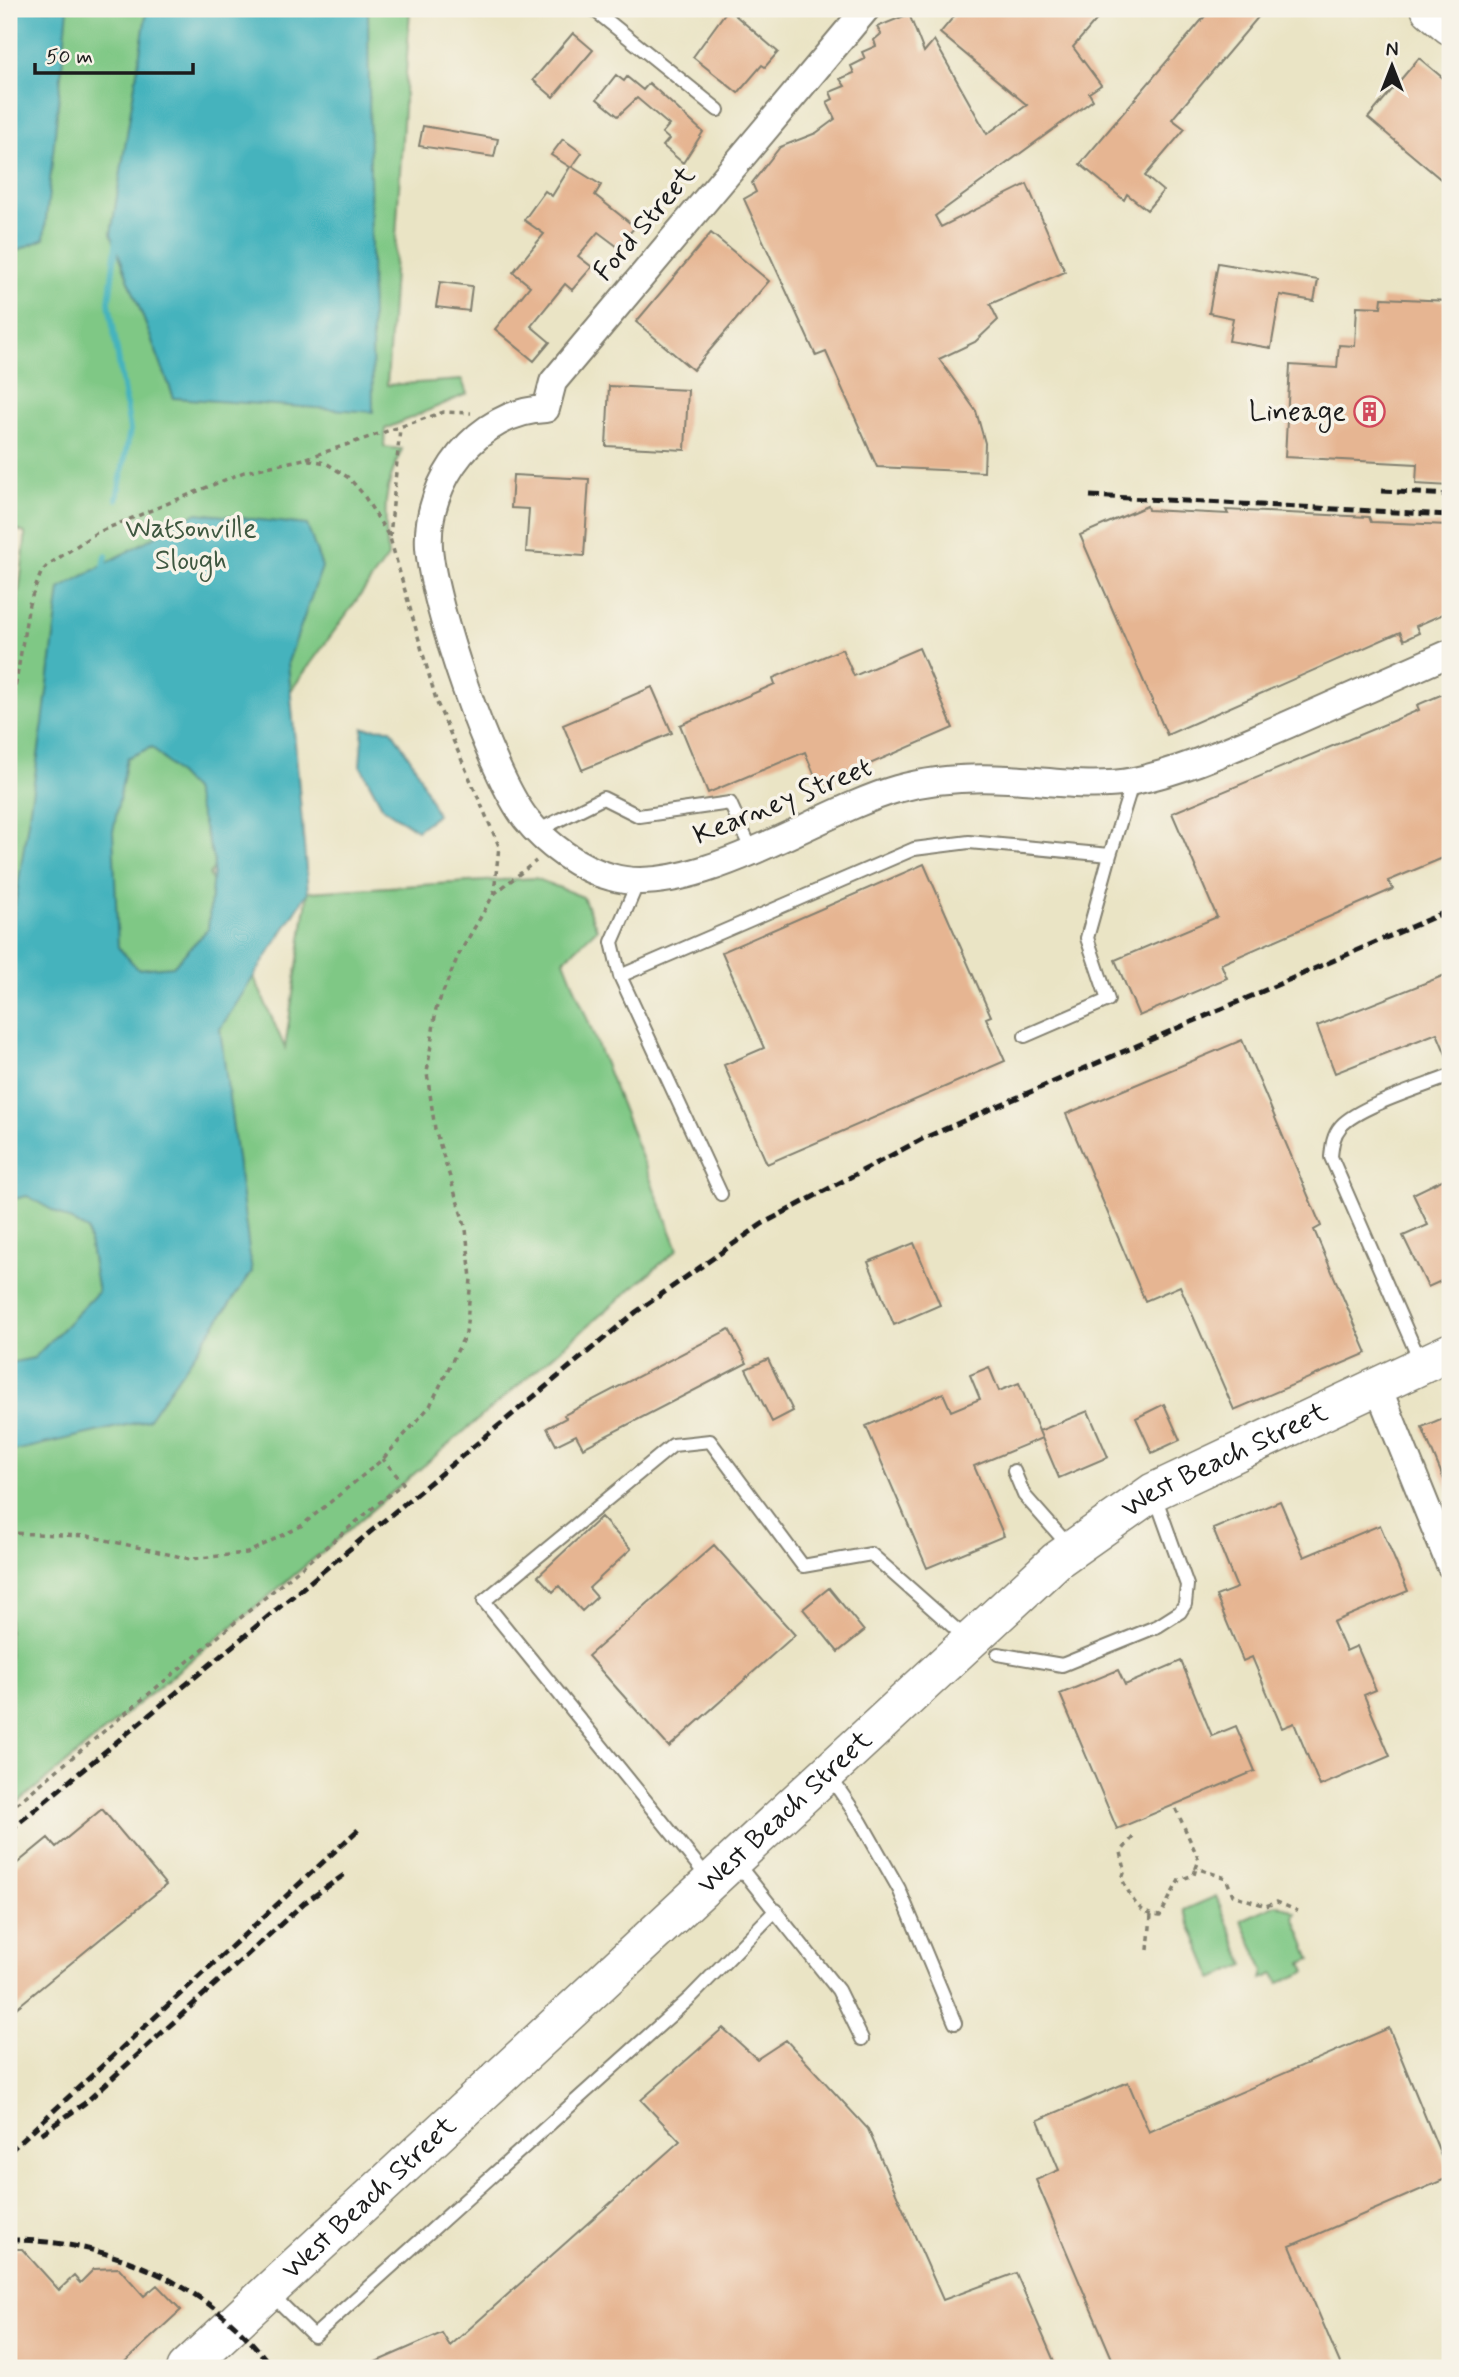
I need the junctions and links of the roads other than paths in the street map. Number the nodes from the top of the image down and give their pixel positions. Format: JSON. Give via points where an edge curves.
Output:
{"nodes":[{"id":1,"x":593,"y":9,"type":"edge"},
{"id":2,"x":866,"y":9,"type":"edge"},
{"id":3,"x":1430,"y":9,"type":"edge"},
{"id":4,"x":1450,"y":26,"type":"edge"},
{"id":5,"x":718,"y":110,"type":"dead end"},
{"id":6,"x":462,"y":453,"type":"joint"},
{"id":7,"x":1450,"y":653,"type":"edge"},
{"id":8,"x":1133,"y":781,"type":"junction"},
{"id":9,"x":546,"y":839,"type":"junction"},
{"id":10,"x":751,"y":849,"type":"junction"},
{"id":11,"x":1110,"y":855,"type":"junction"},
{"id":12,"x":638,"y":883,"type":"junction"},
{"id":13,"x":620,"y":976,"type":"junction"},
{"id":14,"x":1025,"y":1035,"type":"dead end"},
{"id":15,"x":1450,"y":1076,"type":"edge"},
{"id":16,"x":722,"y":1194,"type":"dead end"},
{"id":17,"x":1436,"y":1358,"type":"edge"},
{"id":18,"x":1377,"y":1385,"type":"junction"},
{"id":19,"x":1014,"y":1471,"type":"dead end"},
{"id":20,"x":1153,"y":1492,"type":"junction"},
{"id":21,"x":1071,"y":1549,"type":"junction"},
{"id":22,"x":1450,"y":1565,"type":"edge"},
{"id":23,"x":984,"y":1648,"type":"junction"},
{"id":24,"x":829,"y":1774,"type":"junction"},
{"id":25,"x":723,"y":1872,"type":"junction"},
{"id":26,"x":776,"y":1910,"type":"junction"},
{"id":27,"x":955,"y":2023,"type":"dead end"},
{"id":28,"x":862,"y":2039,"type":"dead end"},
{"id":29,"x":269,"y":2292,"type":"junction"},
{"id":30,"x":199,"y":2364,"type":"edge"}],
"edges":[{"from":1,"to":5,"type":"lane"},
{"from":2,"to":6,"type":"street","name":"Ford Street","via":[[553,382],[546,409],[511,414],[491,425]]},
{"from":3,"to":4,"type":"main road"},
{"from":6,"to":9,"type":"street","name":"Kearney Street","via":[[433,509],[432,570],[466,685],[500,772],[524,816]]},
{"from":7,"to":8,"type":"street","name":"Kearney Street","via":[[1217,755]]},
{"from":8,"to":10,"type":"street","name":"Kearney Street","via":[[1091,784],[985,778],[926,783],[865,800]]},
{"from":8,"to":11,"type":"lane"},
{"from":9,"to":10,"type":"lane","via":[[603,797],[639,816],[730,803]]},
{"from":9,"to":12,"type":"street","name":"Kearney Street","via":[[607,877]]},
{"from":10,"to":12,"type":"street","name":"Kearney Street","via":[[678,878]]},
{"from":11,"to":13,"type":"lane","via":[[969,842],[914,849]]},
{"from":11,"to":14,"type":"lane","via":[[1087,938],[1108,1000]]},
{"from":12,"to":13,"type":"lane","via":[[612,942]]},
{"from":13,"to":16,"type":"lane"},
{"from":15,"to":17,"type":"lane","via":[[1355,1115],[1339,1128],[1331,1157]]},
{"from":17,"to":18,"type":"main road","name":"West Beach Street"},
{"from":18,"to":20,"type":"main road","name":"West Beach Street"},
{"from":18,"to":22,"type":"street"},
{"from":19,"to":21,"type":"lane","via":[[1024,1495]]},
{"from":20,"to":21,"type":"main road","name":"West Beach Street"},
{"from":20,"to":23,"type":"lane","via":[[1187,1585],[1180,1612],[1158,1626],[1062,1665]]},
{"from":21,"to":23,"type":"main road","name":"West Beach Street"},
{"from":23,"to":24,"type":"main road","name":"West Beach Street"},
{"from":23,"to":25,"type":"lane","via":[[871,1554],[803,1566],[710,1441],[673,1445],[484,1601]]},
{"from":24,"to":25,"type":"main road","name":"West Beach Street"},
{"from":24,"to":27,"type":"lane","via":[[898,1889]]},
{"from":25,"to":26,"type":"lane"},
{"from":25,"to":29,"type":"main road","name":"West Beach Street"},
{"from":26,"to":28,"type":"lane","via":[[838,1990]]},
{"from":26,"to":29,"type":"lane","via":[[690,1998],[314,2336]]},
{"from":29,"to":30,"type":"main road","name":"West Beach Street"}]}
